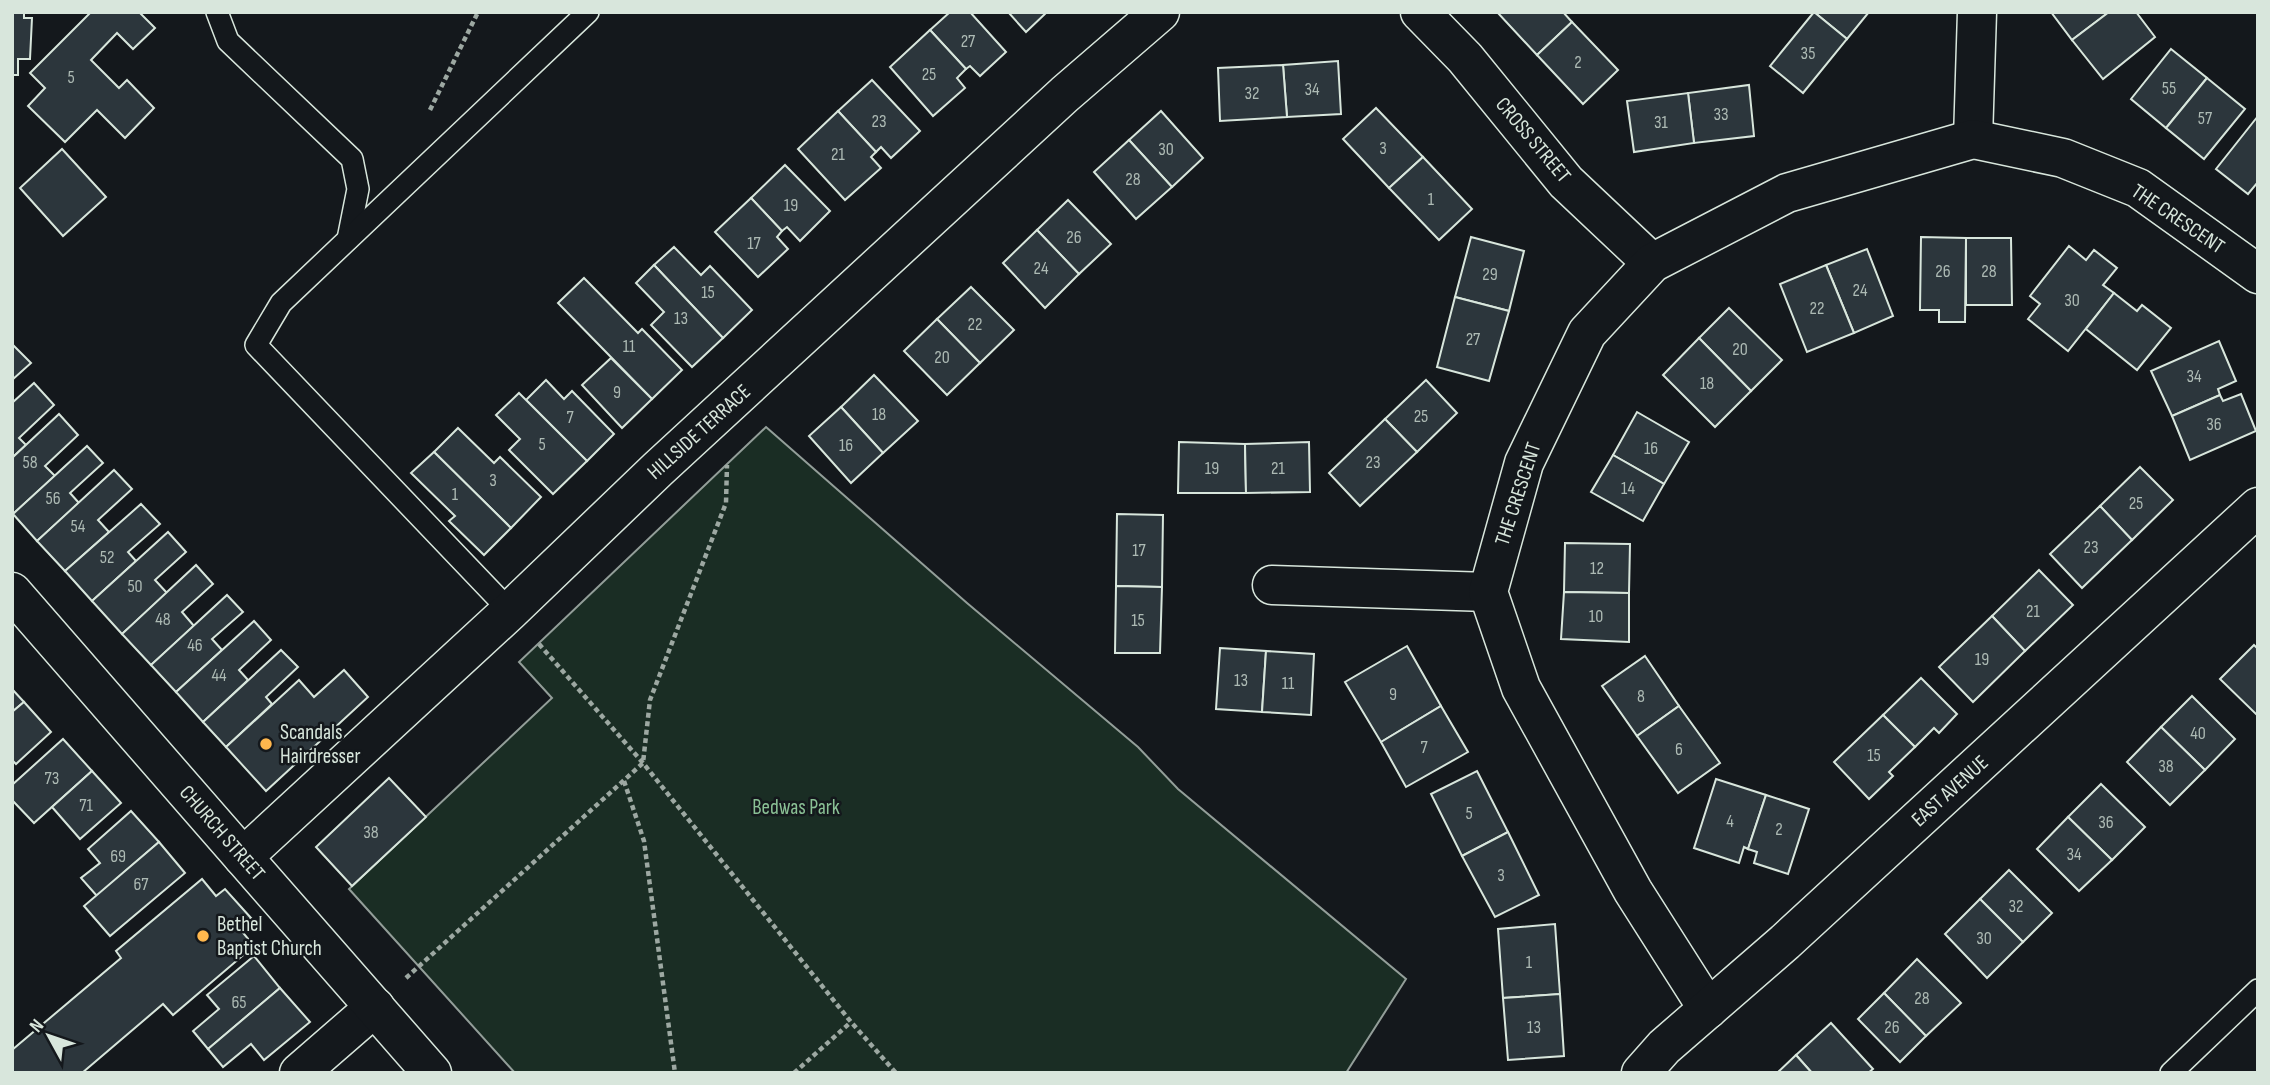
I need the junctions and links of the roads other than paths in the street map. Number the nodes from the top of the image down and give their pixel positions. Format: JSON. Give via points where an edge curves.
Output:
{"nodes":[{"id":1,"x":217,"y":12,"type":"edge"},
{"id":2,"x":588,"y":12,"type":"edge"},
{"id":3,"x":1160,"y":12,"type":"edge"},
{"id":4,"x":1420,"y":12,"type":"edge"},
{"id":5,"x":1977,"y":12,"type":"edge"},
{"id":6,"x":1973,"y":139,"type":"junction"},
{"id":7,"x":348,"y":239,"type":"junction"},
{"id":8,"x":1652,"y":263,"type":"junction"},
{"id":9,"x":2258,"y":274,"type":"edge"},
{"id":10,"x":2258,"y":507,"type":"edge"},
{"id":11,"x":1272,"y":585,"type":"dead end"},
{"id":12,"x":1488,"y":592,"type":"junction"},
{"id":13,"x":12,"y":593,"type":"edge"},
{"id":14,"x":510,"y":611,"type":"junction"},
{"id":15,"x":243,"y":857,"type":"junction"},
{"id":16,"x":2258,"y":990,"type":"edge"},
{"id":17,"x":375,"y":1007,"type":"junction"},
{"id":18,"x":1708,"y":1009,"type":"junction"},
{"id":19,"x":299,"y":1073,"type":"edge"},
{"id":20,"x":432,"y":1073,"type":"edge"},
{"id":21,"x":1641,"y":1073,"type":"edge"},
{"id":22,"x":2171,"y":1073,"type":"edge"}],
"edges":[{"from":1,"to":7,"type":"lane","via":[[228,41],[352,159],[358,189]]},
{"from":2,"to":7,"type":"lane"},
{"from":3,"to":14,"type":"street","name":"HILLSIDE TERRACE","via":[[1065,94]]},
{"from":4,"to":8,"type":"street","name":"CROSS STREET","via":[[1465,58],[1566,182]]},
{"from":5,"to":6,"type":"street"},
{"from":6,"to":8,"type":"street","name":"THE CRESCENT","via":[[1787,193]]},
{"from":6,"to":9,"type":"street","name":"THE CRESCENT","via":[[2063,158],[2138,187]]},
{"from":7,"to":14,"type":"lane","via":[[281,303],[256,345]]},
{"from":8,"to":12,"type":"street","name":"THE CRESCENT","via":[[1587,333],[1524,463]]},
{"from":10,"to":18,"type":"street","name":"EAST AVENUE"},
{"from":11,"to":12,"type":"street"},
{"from":12,"to":18,"type":"street","via":[[1521,688],[1633,891]]},
{"from":13,"to":15,"type":"street","name":"CHURCH STREET"},
{"from":14,"to":15,"type":"street","name":"HILLSIDE TERRACE"},
{"from":15,"to":17,"type":"street","name":"CHURCH STREET"},
{"from":16,"to":22,"type":"lane"},
{"from":17,"to":19,"type":"street"},
{"from":17,"to":20,"type":"street","name":"CHURCH STREET"},
{"from":18,"to":21,"type":"street","name":"EAST AVENUE","via":[[1664,1046]]}]}
